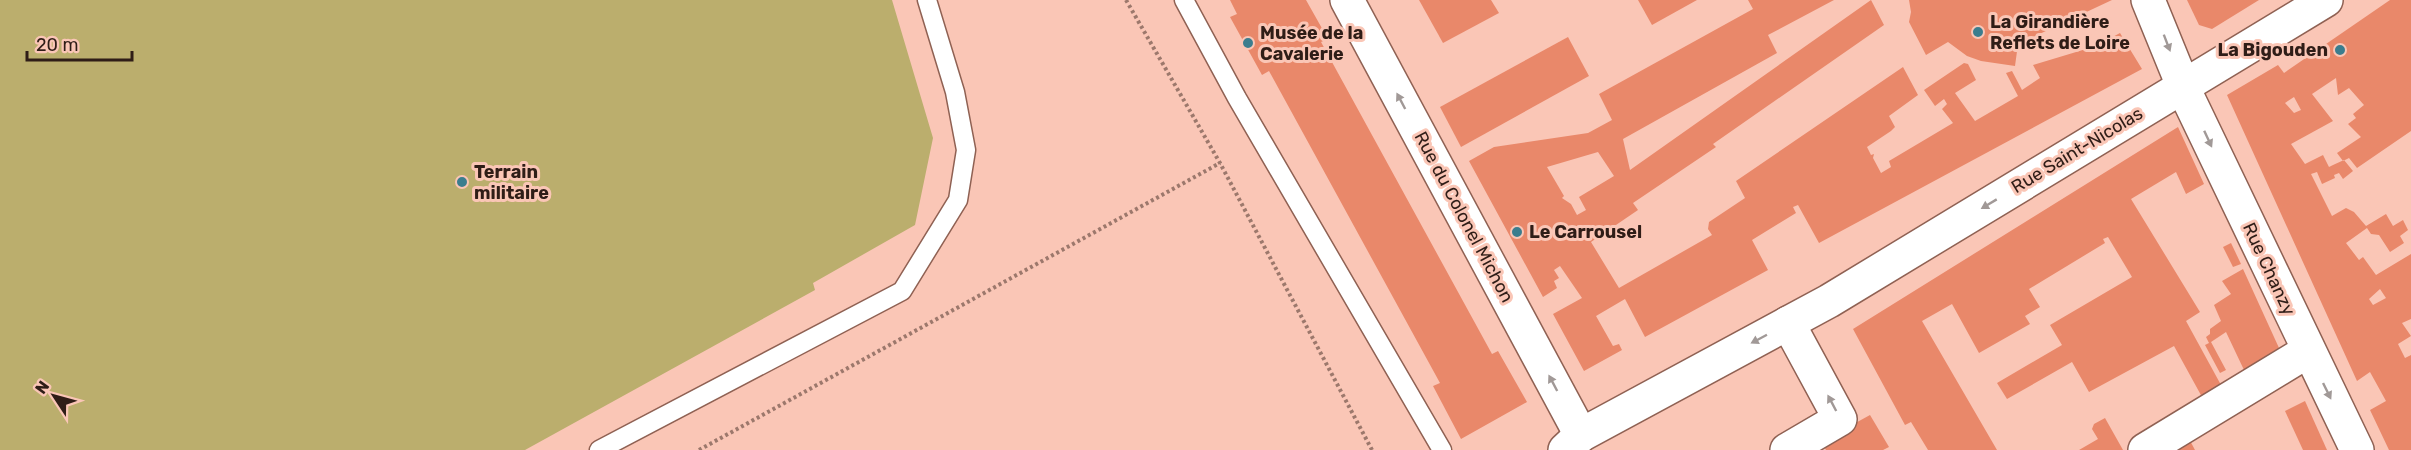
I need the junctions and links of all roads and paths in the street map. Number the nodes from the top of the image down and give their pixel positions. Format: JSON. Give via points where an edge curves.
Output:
{"nodes":[{"id":1,"x":927,"y":0,"type":"edge"},
{"id":2,"x":1126,"y":0,"type":"edge"},
{"id":3,"x":1184,"y":0,"type":"edge"},
{"id":4,"x":1347,"y":0,"type":"edge"},
{"id":5,"x":2148,"y":0,"type":"edge"},
{"id":6,"x":2326,"y":0,"type":"edge"},
{"id":7,"x":2183,"y":86,"type":"junction"},
{"id":8,"x":1220,"y":163,"type":"junction"},
{"id":9,"x":1788,"y":323,"type":"junction"},
{"id":10,"x":2308,"y":351,"type":"junction"},
{"id":11,"x":1575,"y":445,"type":"edge"},
{"id":12,"x":599,"y":450,"type":"edge"},
{"id":13,"x":699,"y":450,"type":"edge"},
{"id":14,"x":1372,"y":450,"type":"edge"},
{"id":15,"x":1442,"y":450,"type":"edge"},
{"id":16,"x":1787,"y":450,"type":"edge"},
{"id":17,"x":2145,"y":450,"type":"edge"},
{"id":18,"x":2357,"y":450,"type":"edge"}],
"edges":[{"from":1,"to":12,"type":"lane","via":[[955,92],[966,150],[958,200],[902,291]]},
{"from":2,"to":8,"type":"path"},
{"from":3,"to":15,"type":"lane"},
{"from":11,"to":4,"type":"street","name":"Rue du Colonel Michon","one_way":true},
{"from":5,"to":7,"type":"street","name":"Rue Chanzy","one_way":true},
{"from":6,"to":7,"type":"street","name":"Rue Saint-Nicolas"},
{"from":7,"to":9,"type":"street","name":"Rue Saint-Nicolas","one_way":true},
{"from":7,"to":10,"type":"street","name":"Rue Chanzy","one_way":true},
{"from":8,"to":13,"type":"path"},
{"from":8,"to":14,"type":"path"},
{"from":9,"to":11,"type":"street","name":"Rue Saint-Nicolas","one_way":true},
{"from":16,"to":9,"type":"street","one_way":true,"via":[[1840,419]]},
{"from":10,"to":17,"type":"street"},
{"from":10,"to":18,"type":"street","name":"Rue Chanzy","one_way":true}]}
